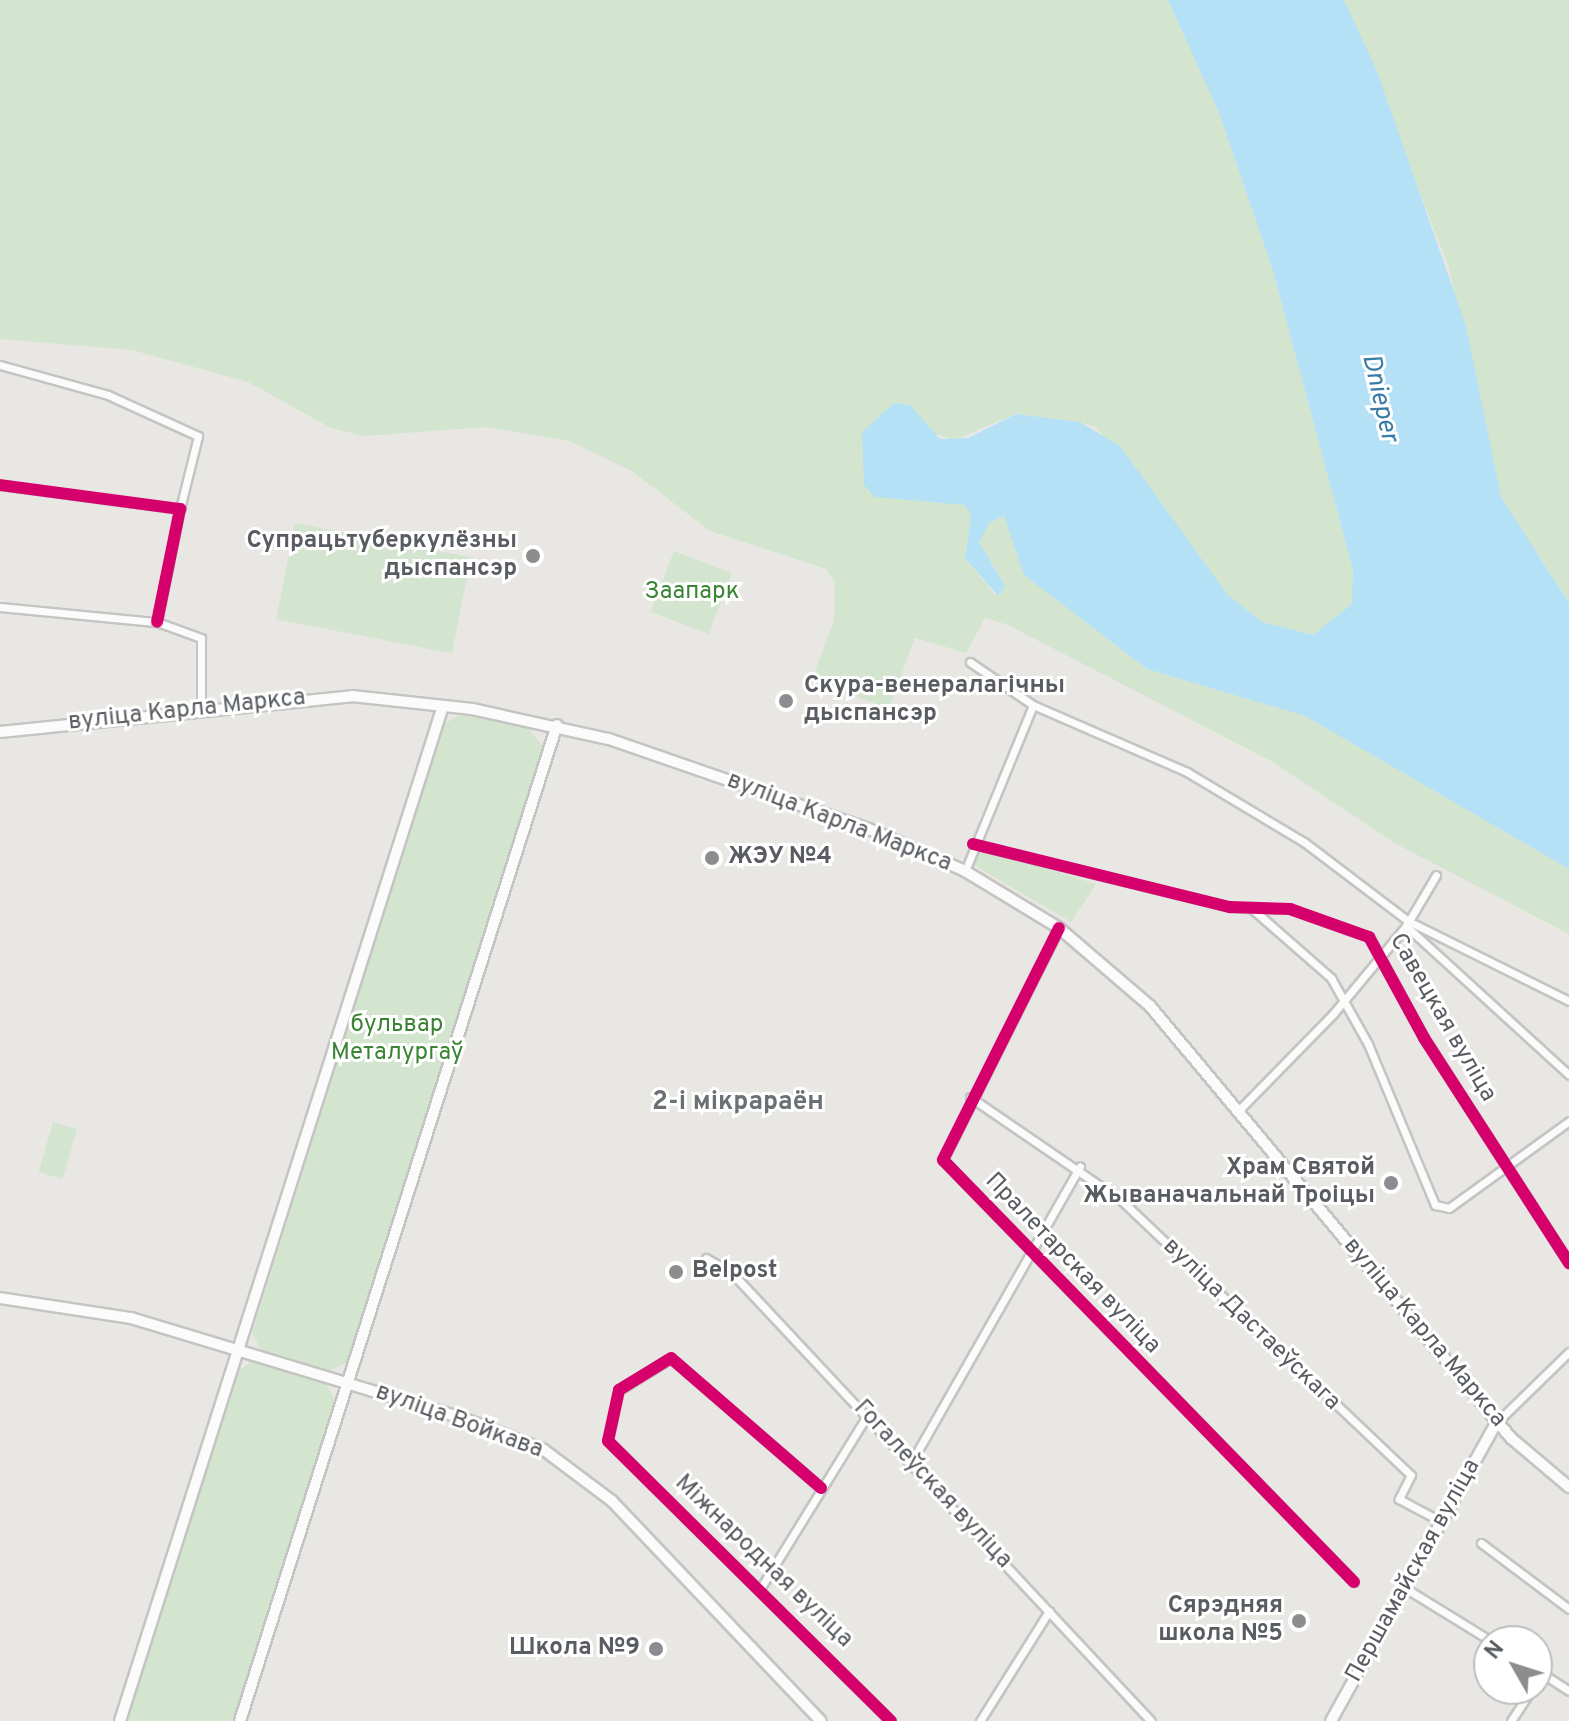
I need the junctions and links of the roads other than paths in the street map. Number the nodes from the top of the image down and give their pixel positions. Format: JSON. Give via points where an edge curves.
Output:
{"nodes":[{"id":1,"x":0,"y":365,"type":"edge"},
{"id":2,"x":0,"y":485,"type":"edge"},
{"id":3,"x":180,"y":509,"type":"junction"},
{"id":4,"x":0,"y":607,"type":"edge"},
{"id":5,"x":157,"y":622,"type":"junction"},
{"id":6,"x":970,"y":662,"type":"dead end"},
{"id":7,"x":1033,"y":705,"type":"junction"},
{"id":8,"x":443,"y":706,"type":"junction"},
{"id":9,"x":201,"y":708,"type":"junction"},
{"id":10,"x":557,"y":725,"type":"junction"},
{"id":11,"x":0,"y":732,"type":"edge"},
{"id":12,"x":973,"y":844,"type":"junction"},
{"id":13,"x":965,"y":871,"type":"junction"},
{"id":14,"x":1436,"y":875,"type":"dead end"},
{"id":15,"x":1250,"y":907,"type":"junction"},
{"id":16,"x":1407,"y":923,"type":"junction"},
{"id":17,"x":1059,"y":928,"type":"junction"},
{"id":18,"x":1380,"y":954,"type":"junction"},
{"id":19,"x":1569,"y":1001,"type":"edge"},
{"id":20,"x":1341,"y":1002,"type":"junction"},
{"id":21,"x":1569,"y":1075,"type":"edge"},
{"id":22,"x":970,"y":1097,"type":"junction"},
{"id":23,"x":1239,"y":1110,"type":"junction"},
{"id":24,"x":1569,"y":1121,"type":"edge"},
{"id":25,"x":1080,"y":1166,"type":"junction"},
{"id":26,"x":1504,"y":1167,"type":"junction"},
{"id":27,"x":1032,"y":1254,"type":"junction"},
{"id":28,"x":706,"y":1258,"type":"dead end"},
{"id":29,"x":1569,"y":1263,"type":"edge"},
{"id":30,"x":0,"y":1298,"type":"edge"},
{"id":31,"x":239,"y":1351,"type":"junction"},
{"id":32,"x":1569,"y":1352,"type":"edge"},
{"id":33,"x":348,"y":1384,"type":"junction"},
{"id":34,"x":867,"y":1416,"type":"junction"},
{"id":35,"x":1497,"y":1422,"type":"junction"},
{"id":36,"x":912,"y":1461,"type":"junction"},
{"id":37,"x":1569,"y":1487,"type":"edge"},
{"id":38,"x":821,"y":1488,"type":"junction"},
{"id":39,"x":1442,"y":1522,"type":"junction"},
{"id":40,"x":1481,"y":1543,"type":"dead end"},
{"id":41,"x":1354,"y":1582,"type":"dead end"},
{"id":42,"x":1405,"y":1588,"type":"junction"},
{"id":43,"x":760,"y":1589,"type":"junction"},
{"id":44,"x":1569,"y":1609,"type":"edge"},
{"id":45,"x":1049,"y":1611,"type":"junction"},
{"id":46,"x":1473,"y":1630,"type":"edge"},
{"id":47,"x":120,"y":1721,"type":"edge"},
{"id":48,"x":240,"y":1721,"type":"edge"},
{"id":49,"x":821,"y":1721,"type":"edge"},
{"id":50,"x":891,"y":1721,"type":"edge"},
{"id":51,"x":980,"y":1721,"type":"edge"},
{"id":52,"x":1151,"y":1721,"type":"edge"},
{"id":53,"x":1331,"y":1721,"type":"edge"}],
"edges":[{"from":1,"to":3,"type":"street","via":[[108,395],[198,436]]},
{"from":2,"to":3,"type":"street"},
{"from":3,"to":5,"type":"street"},
{"from":4,"to":5,"type":"street"},
{"from":5,"to":9,"type":"street","via":[[201,638]]},
{"from":6,"to":7,"type":"street"},
{"from":7,"to":12,"type":"street"},
{"from":7,"to":16,"type":"street","via":[[1244,804]]},
{"from":8,"to":9,"type":"main road","name":"вуліца Карла Маркса","via":[[352,696]]},
{"from":8,"to":10,"type":"main road","name":"вуліца Карла Маркса"},
{"from":8,"to":31,"type":"main road"},
{"from":9,"to":11,"type":"main road","name":"вуліца Карла Маркса"},
{"from":10,"to":13,"type":"main road","name":"вуліца Карла Маркса","via":[[869,829]]},
{"from":10,"to":33,"type":"main road"},
{"from":12,"to":13,"type":"street"},
{"from":12,"to":15,"type":"street","name":"Савецкая вуліца"},
{"from":13,"to":17,"type":"main road","name":"вуліца Карла Маркса"},
{"from":14,"to":16,"type":"street"},
{"from":15,"to":18,"type":"street","name":"Савецкая вуліца","via":[[1331,920],[1369,937]]},
{"from":15,"to":20,"type":"street","via":[[1331,978]]},
{"from":16,"to":18,"type":"street"},
{"from":16,"to":19,"type":"street"},
{"from":16,"to":21,"type":"street"},
{"from":17,"to":22,"type":"street","name":"Пралетарская вуліца"},
{"from":17,"to":23,"type":"main road","name":"вуліца Карла Маркса","via":[[1150,1006]]},
{"from":18,"to":20,"type":"street"},
{"from":18,"to":26,"type":"street","name":"Савецкая вуліца"},
{"from":20,"to":23,"type":"street"},
{"from":20,"to":26,"type":"street","via":[[1368,1044],[1435,1205],[1449,1208]]},
{"from":22,"to":25,"type":"street","name":"вуліца Дастаеўскага"},
{"from":22,"to":27,"type":"street","name":"Пралетарская вуліца","via":[[943,1160]]},
{"from":23,"to":35,"type":"main road","name":"вуліца Карла Маркса"},
{"from":24,"to":26,"type":"street"},
{"from":25,"to":27,"type":"street"},
{"from":25,"to":39,"type":"street","name":"вуліца Дастаеўскага","via":[[1411,1475],[1399,1499]]},
{"from":26,"to":29,"type":"street","name":"Савецкая вуліца"},
{"from":27,"to":36,"type":"street"},
{"from":27,"to":41,"type":"street","name":"Пралетарская вуліца"},
{"from":28,"to":34,"type":"street","name":"Гогалеўская вуліца","via":[[732,1273]]},
{"from":30,"to":31,"type":"main road","name":"вуліца Войкава","via":[[100,1310]]},
{"from":31,"to":33,"type":"main road","name":"вуліца Войкава"},
{"from":31,"to":47,"type":"main road"},
{"from":32,"to":35,"type":"street"},
{"from":33,"to":48,"type":"main road"},
{"from":33,"to":49,"type":"main road","name":"вуліца Войкава","via":[[498,1431],[570,1465]]},
{"from":34,"to":36,"type":"street","name":"Гогалеўская вуліца"},
{"from":34,"to":38,"type":"street"},
{"from":35,"to":37,"type":"main road","name":"вуліца Карла Маркса"},
{"from":35,"to":39,"type":"main road","name":"Першамайская вуліца"},
{"from":36,"to":45,"type":"street","name":"Гогалеўская вуліца"},
{"from":38,"to":43,"type":"street"},
{"from":38,"to":43,"type":"street","name":"Міжнародная вуліца","via":[[671,1358],[619,1390],[607,1434]]},
{"from":39,"to":42,"type":"main road","name":"Першамайская вуліца"},
{"from":40,"to":44,"type":"street"},
{"from":42,"to":46,"type":"street"},
{"from":42,"to":53,"type":"main road","name":"Першамайская вуліца"},
{"from":43,"to":50,"type":"street","name":"Міжнародная вуліца"},
{"from":45,"to":51,"type":"street"},
{"from":45,"to":52,"type":"street","name":"Гогалеўская вуліца"}]}
